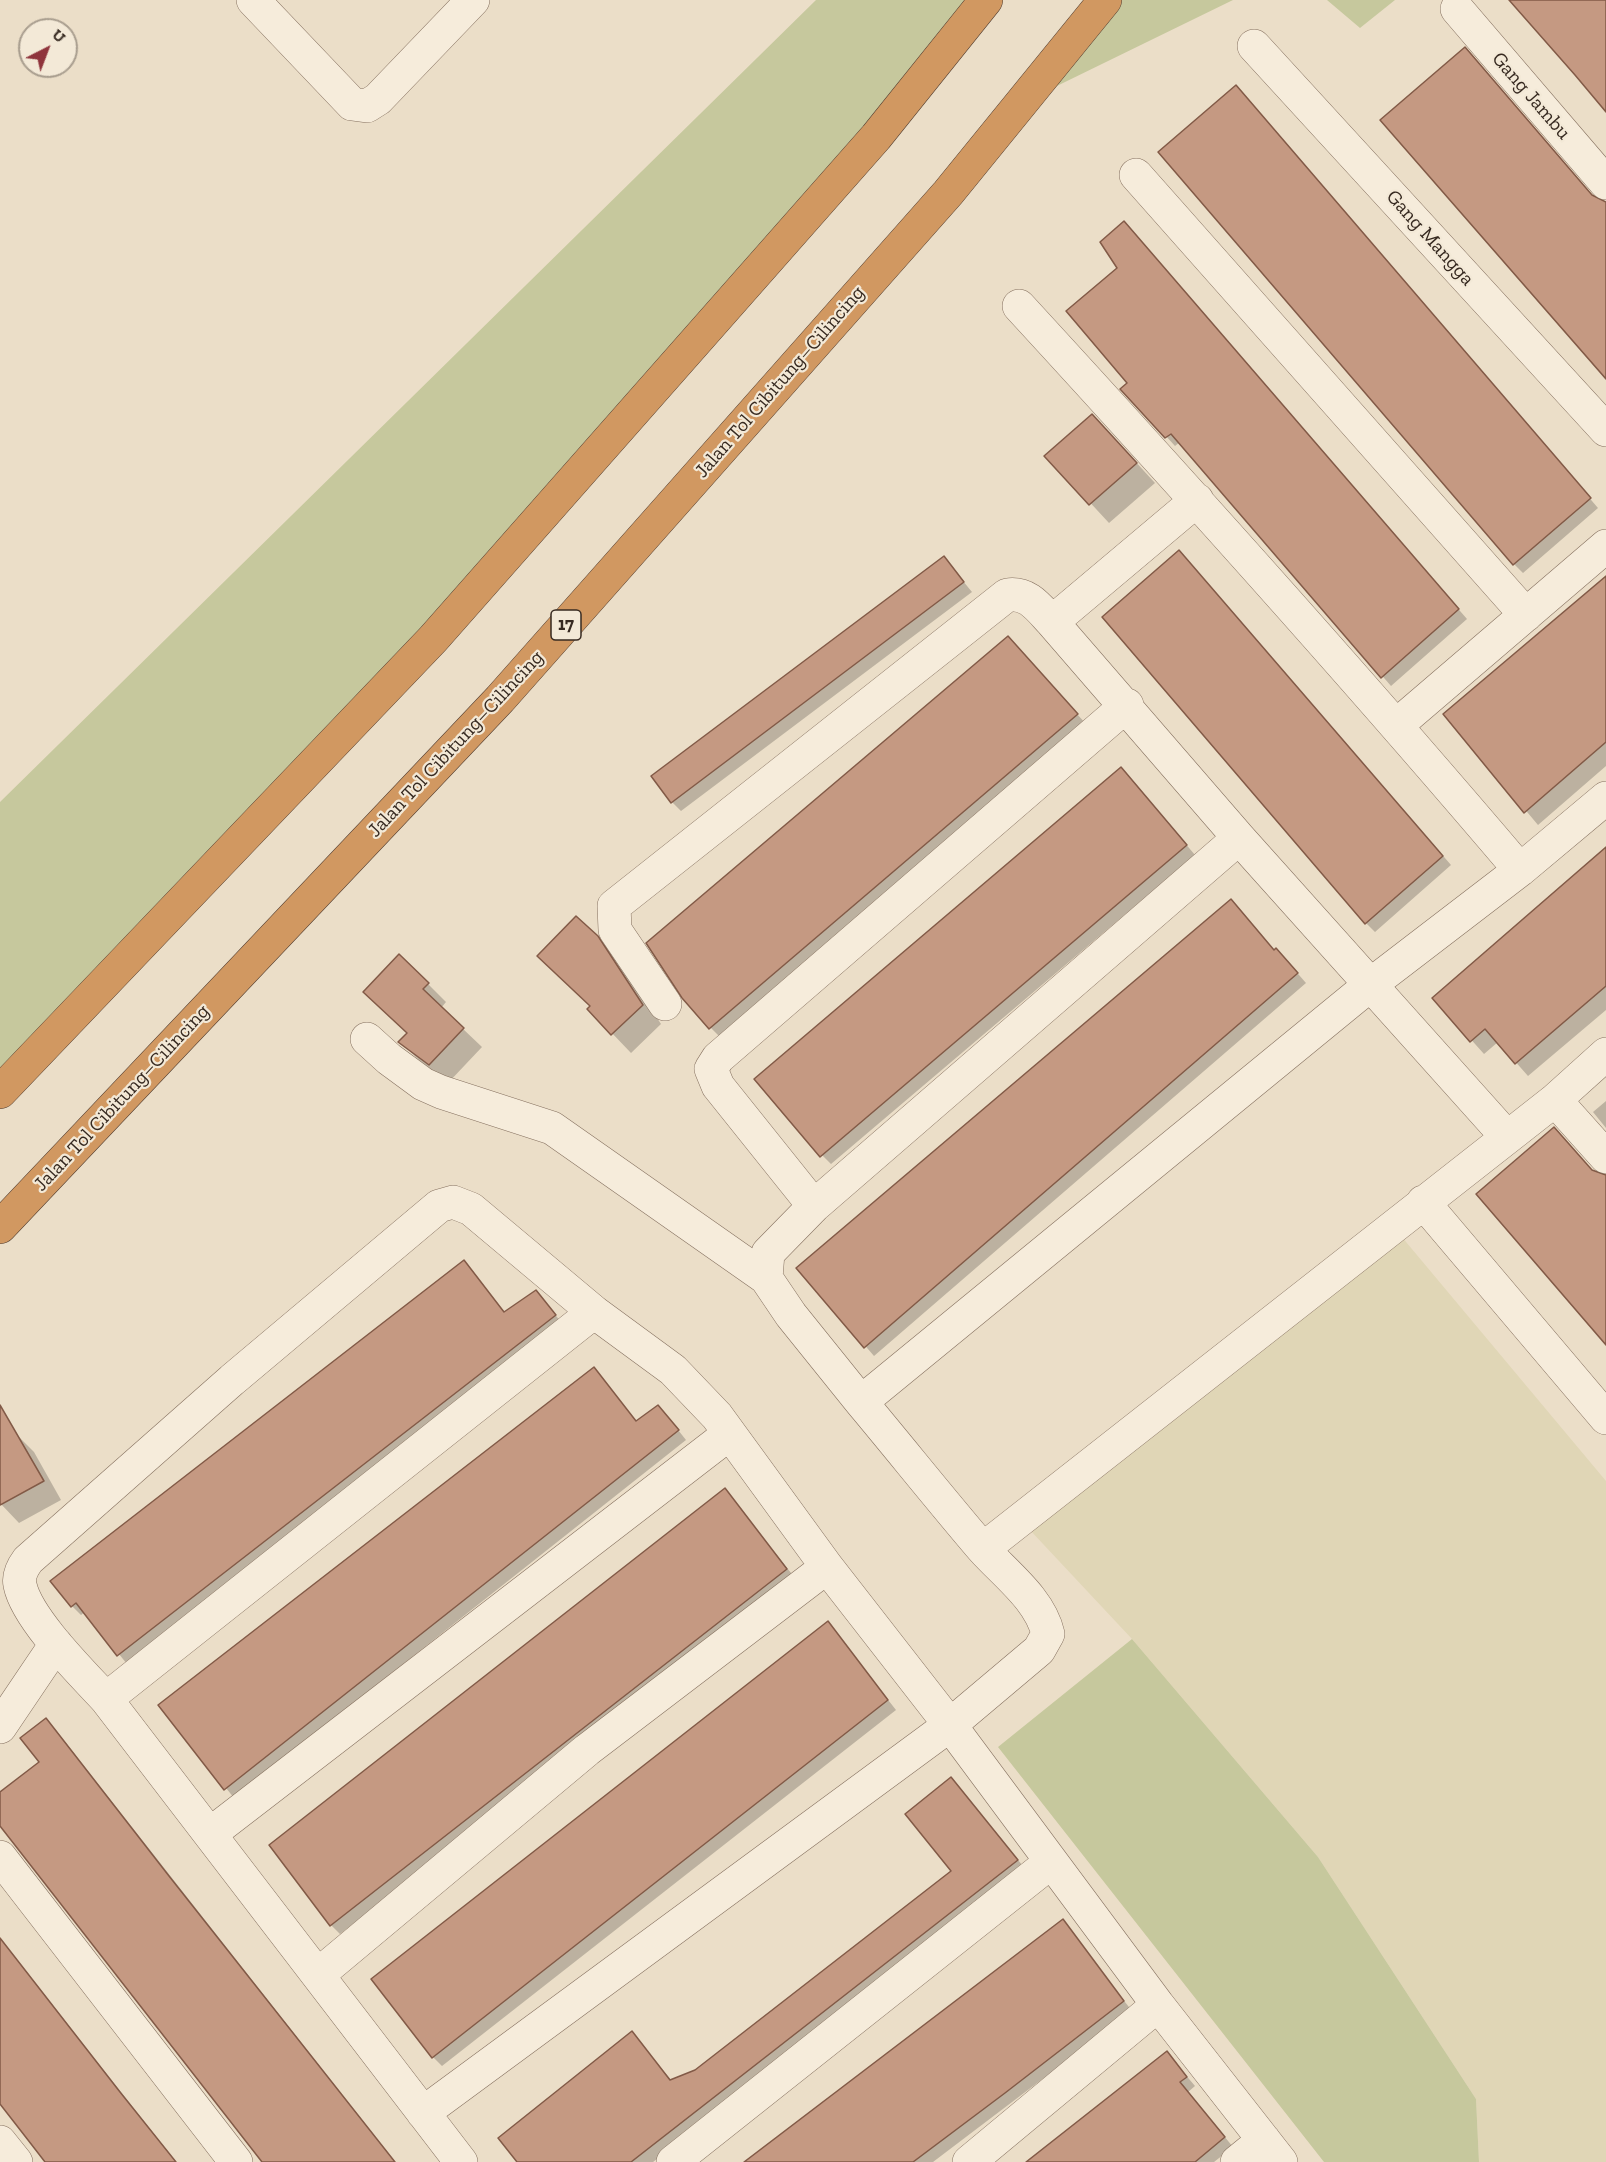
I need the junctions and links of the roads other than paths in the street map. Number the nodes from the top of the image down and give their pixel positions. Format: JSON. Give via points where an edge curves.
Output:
{"nodes":[{"id":1,"x":253,"y":0,"type":"edge"},
{"id":2,"x":472,"y":0,"type":"edge"},
{"id":3,"x":986,"y":0,"type":"edge"},
{"id":4,"x":1105,"y":0,"type":"edge"},
{"id":5,"x":1457,"y":9,"type":"dead end"},
{"id":6,"x":1254,"y":46,"type":"dead end"},
{"id":7,"x":1136,"y":175,"type":"dead end"},
{"id":8,"x":1606,"y":183,"type":"edge"},
{"id":9,"x":1019,"y":306,"type":"dead end"},
{"id":10,"x":1606,"y":430,"type":"edge"},
{"id":11,"x":1197,"y":500,"type":"junction"},
{"id":12,"x":1606,"y":546,"type":"edge"},
{"id":13,"x":1526,"y":615,"type":"junction"},
{"id":14,"x":1052,"y":622,"type":"junction"},
{"id":15,"x":1126,"y":705,"type":"junction"},
{"id":16,"x":1397,"y":725,"type":"junction"},
{"id":17,"x":1606,"y":798,"type":"edge"},
{"id":18,"x":1239,"y":838,"type":"junction"},
{"id":19,"x":1520,"y":870,"type":"junction"},
{"id":20,"x":1370,"y":985,"type":"junction"},
{"id":21,"x":665,"y":1004,"type":"dead end"},
{"id":22,"x":367,"y":1039,"type":"dead end"},
{"id":23,"x":1606,"y":1054,"type":"edge"},
{"id":24,"x":0,"y":1092,"type":"edge"},
{"id":25,"x":1555,"y":1100,"type":"junction"},
{"id":26,"x":1507,"y":1137,"type":"junction"},
{"id":27,"x":1606,"y":1157,"type":"edge"},
{"id":28,"x":1423,"y":1202,"type":"junction"},
{"id":29,"x":814,"y":1206,"type":"junction"},
{"id":30,"x":0,"y":1227,"type":"edge"},
{"id":31,"x":766,"y":1278,"type":"junction"},
{"id":32,"x":594,"y":1312,"type":"junction"},
{"id":33,"x":861,"y":1402,"type":"junction"},
{"id":34,"x":1606,"y":1418,"type":"edge"},
{"id":35,"x":729,"y":1434,"type":"junction"},
{"id":36,"x":983,"y":1549,"type":"junction"},
{"id":37,"x":827,"y":1567,"type":"junction"},
{"id":38,"x":56,"y":1644,"type":"junction"},
{"id":39,"x":106,"y":1699,"type":"junction"},
{"id":40,"x":950,"y":1725,"type":"junction"},
{"id":41,"x":0,"y":1727,"type":"edge"},
{"id":42,"x":210,"y":1834,"type":"junction"},
{"id":43,"x":0,"y":1857,"type":"edge"},
{"id":44,"x":1052,"y":1862,"type":"junction"},
{"id":45,"x":319,"y":1974,"type":"junction"},
{"id":46,"x":1158,"y":2006,"type":"junction"},
{"id":47,"x":423,"y":2113,"type":"junction"},
{"id":48,"x":0,"y":2142,"type":"edge"},
{"id":49,"x":1272,"y":2151,"type":"edge"},
{"id":50,"x":16,"y":2162,"type":"edge"},
{"id":51,"x":236,"y":2162,"type":"edge"},
{"id":52,"x":461,"y":2162,"type":"edge"},
{"id":53,"x":673,"y":2162,"type":"edge"},
{"id":54,"x":969,"y":2162,"type":"edge"},
{"id":55,"x":1237,"y":2162,"type":"edge"}],
"edges":[{"from":1,"to":2,"type":"street","via":[[352,104],[367,106]]},
{"from":3,"to":24,"type":"highway","via":[[876,137],[433,639]]},
{"from":4,"to":30,"type":"highway","name":"Jalan Tol Cibitung–Cilincing","number":"17","via":[[948,193],[516,682]]},
{"from":5,"to":8,"type":"street","name":"Gang Jambu"},
{"from":6,"to":10,"type":"street","name":"Gang Mangga"},
{"from":7,"to":13,"type":"street"},
{"from":9,"to":11,"type":"street"},
{"from":11,"to":14,"type":"street"},
{"from":11,"to":16,"type":"street"},
{"from":12,"to":13,"type":"street"},
{"from":13,"to":16,"type":"street"},
{"from":14,"to":15,"type":"street"},
{"from":14,"to":21,"type":"street","via":[[1031,599],[1017,593],[1007,595],[614,906],[615,930]]},
{"from":15,"to":18,"type":"street"},
{"from":15,"to":29,"type":"street","via":[[717,1058],[711,1069],[718,1086]]},
{"from":16,"to":19,"type":"street"},
{"from":17,"to":19,"type":"street"},
{"from":18,"to":20,"type":"street"},
{"from":18,"to":29,"type":"street"},
{"from":19,"to":20,"type":"street"},
{"from":20,"to":26,"type":"street"},
{"from":20,"to":33,"type":"street"},
{"from":22,"to":31,"type":"street","via":[[432,1088],[552,1128]]},
{"from":23,"to":25,"type":"street"},
{"from":25,"to":26,"type":"street"},
{"from":25,"to":27,"type":"street"},
{"from":26,"to":28,"type":"street"},
{"from":28,"to":34,"type":"street"},
{"from":28,"to":36,"type":"street"},
{"from":29,"to":31,"type":"street","via":[[768,1253]]},
{"from":31,"to":33,"type":"street","via":[[790,1315]]},
{"from":32,"to":35,"type":"street","via":[[673,1370]]},
{"from":32,"to":38,"type":"street","via":[[471,1209],[453,1202],[439,1206],[232,1380],[28,1560],[21,1569],[25,1600]]},
{"from":32,"to":39,"type":"street"},
{"from":33,"to":36,"type":"street"},
{"from":35,"to":37,"type":"street"},
{"from":35,"to":42,"type":"street"},
{"from":36,"to":40,"type":"street","via":[[1037,1607],[1045,1619],[1048,1635],[1039,1650]]},
{"from":37,"to":40,"type":"street"},
{"from":37,"to":45,"type":"street","via":[[587,1750]]},
{"from":38,"to":39,"type":"street"},
{"from":38,"to":41,"type":"street"},
{"from":39,"to":42,"type":"street"},
{"from":40,"to":44,"type":"street"},
{"from":40,"to":47,"type":"street"},
{"from":42,"to":45,"type":"street"},
{"from":43,"to":51,"type":"street"},
{"from":44,"to":46,"type":"street"},
{"from":44,"to":53,"type":"street"},
{"from":45,"to":47,"type":"street"},
{"from":46,"to":49,"type":"street"},
{"from":46,"to":54,"type":"street"},
{"from":47,"to":52,"type":"street"},
{"from":48,"to":50,"type":"street"},
{"from":49,"to":55,"type":"street"}]}
